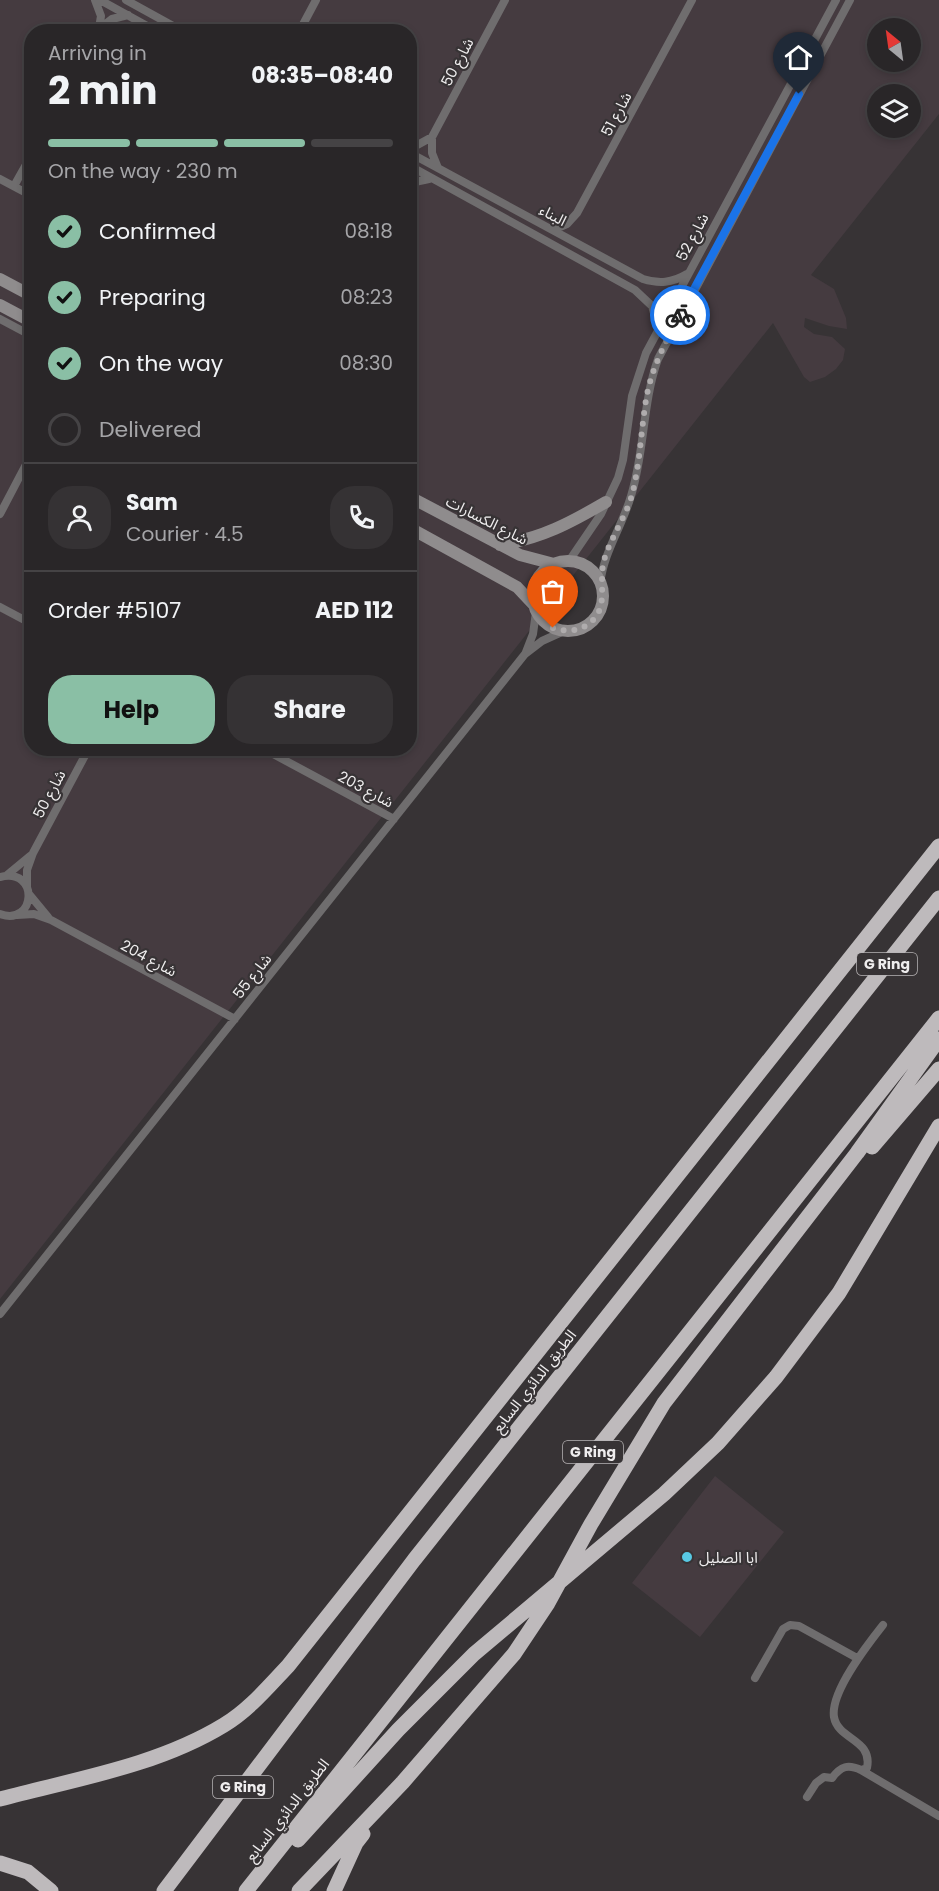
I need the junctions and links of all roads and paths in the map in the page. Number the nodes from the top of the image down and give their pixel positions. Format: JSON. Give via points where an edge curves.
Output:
{"nodes":[{"id":1,"x":95,"y":0,"type":"edge"},
{"id":2,"x":100,"y":0,"type":"edge"},
{"id":3,"x":126,"y":0,"type":"edge"},
{"id":4,"x":316,"y":0,"type":"edge"},
{"id":5,"x":505,"y":0,"type":"edge"},
{"id":6,"x":692,"y":0,"type":"edge"},
{"id":7,"x":836,"y":0,"type":"edge"},
{"id":8,"x":850,"y":0,"type":"edge"},
{"id":9,"x":134,"y":2,"type":"edge"},
{"id":10,"x":128,"y":15,"type":"junction"},
{"id":11,"x":99,"y":24,"type":"edge"},
{"id":12,"x":106,"y":24,"type":"edge"},
{"id":13,"x":144,"y":24,"type":"edge"},
{"id":14,"x":171,"y":24,"type":"edge"},
{"id":15,"x":303,"y":24,"type":"edge"},
{"id":16,"x":432,"y":137,"type":"junction"},
{"id":17,"x":417,"y":147,"type":"edge"},
{"id":18,"x":417,"y":155,"type":"edge"},
{"id":19,"x":24,"y":168,"type":"edge"},
{"id":20,"x":438,"y":168,"type":"junction"},
{"id":21,"x":417,"y":170,"type":"edge"},
{"id":22,"x":0,"y":179,"type":"edge"},
{"id":23,"x":432,"y":179,"type":"junction"},
{"id":24,"x":417,"y":182,"type":"edge"},
{"id":25,"x":14,"y":186,"type":"junction"},
{"id":26,"x":24,"y":192,"type":"edge"},
{"id":27,"x":553,"y":231,"type":"junction"},
{"id":28,"x":688,"y":274,"type":"junction"},
{"id":29,"x":0,"y":279,"type":"edge"},
{"id":30,"x":24,"y":292,"type":"edge"},
{"id":31,"x":0,"y":305,"type":"edge"},
{"id":32,"x":24,"y":318,"type":"edge"},
{"id":33,"x":0,"y":319,"type":"edge"},
{"id":34,"x":658,"y":328,"type":"junction"},
{"id":35,"x":24,"y":332,"type":"edge"},
{"id":36,"x":24,"y":468,"type":"edge"},
{"id":37,"x":417,"y":501,"type":"edge"},
{"id":38,"x":606,"y":502,"type":"junction"},
{"id":39,"x":0,"y":514,"type":"edge"},
{"id":40,"x":417,"y":532,"type":"edge"},
{"id":41,"x":500,"y":545,"type":"junction"},
{"id":42,"x":569,"y":561,"type":"junction"},
{"id":43,"x":554,"y":564,"type":"junction"},
{"id":44,"x":600,"y":584,"type":"junction"},
{"id":45,"x":0,"y":608,"type":"edge"},
{"id":46,"x":535,"y":608,"type":"junction"},
{"id":47,"x":24,"y":620,"type":"edge"},
{"id":48,"x":564,"y":631,"type":"junction"},
{"id":49,"x":525,"y":654,"type":"junction"},
{"id":50,"x":85,"y":756,"type":"edge"},
{"id":51,"x":276,"y":756,"type":"edge"},
{"id":52,"x":394,"y":819,"type":"junction"},
{"id":53,"x":939,"y":846,"type":"edge"},
{"id":54,"x":33,"y":853,"type":"junction"},
{"id":55,"x":4,"y":876,"type":"edge"},
{"id":56,"x":28,"y":891,"type":"junction"},
{"id":57,"x":939,"y":898,"type":"edge"},
{"id":58,"x":0,"y":914,"type":"edge"},
{"id":59,"x":14,"y":915,"type":"junction"},
{"id":60,"x":51,"y":920,"type":"junction"},
{"id":61,"x":0,"y":923,"type":"edge"},
{"id":62,"x":939,"y":1018,"type":"edge"},
{"id":63,"x":235,"y":1019,"type":"junction"},
{"id":64,"x":939,"y":1039,"type":"edge"},
{"id":65,"x":939,"y":1069,"type":"edge"},
{"id":66,"x":939,"y":1126,"type":"edge"},
{"id":67,"x":812,"y":1213,"type":"junction"},
{"id":68,"x":0,"y":1314,"type":"edge"},
{"id":69,"x":883,"y":1625,"type":"dead end"},
{"id":70,"x":857,"y":1658,"type":"junction"},
{"id":71,"x":755,"y":1678,"type":"dead end"},
{"id":72,"x":861,"y":1770,"type":"junction"},
{"id":73,"x":403,"y":1782,"type":"junction"},
{"id":74,"x":807,"y":1797,"type":"dead end"},
{"id":75,"x":0,"y":1799,"type":"edge"},
{"id":76,"x":939,"y":1816,"type":"edge"},
{"id":77,"x":0,"y":1863,"type":"edge"},
{"id":78,"x":247,"y":1889,"type":"edge"},
{"id":79,"x":51,"y":1891,"type":"edge"},
{"id":80,"x":164,"y":1891,"type":"edge"},
{"id":81,"x":299,"y":1891,"type":"edge"},
{"id":82,"x":334,"y":1891,"type":"edge"}],
"edges":[{"from":1,"to":11,"type":"street","via":[[101,16]]},
{"from":2,"to":10,"type":"street"},
{"from":3,"to":9,"type":"street"},
{"from":4,"to":15,"type":"street"},
{"from":5,"to":16,"type":"street","name":"شارع 50"},
{"from":6,"to":27,"type":"street","name":"شارع 51","via":[[577,213]]},
{"from":7,"to":28,"type":"street","name":"شارع 52"},
{"from":8,"to":44,"type":"street","name":"شارع 52","via":[[658,359],[646,400],[631,497],[605,558]]},
{"from":9,"to":14,"type":"street"},
{"from":10,"to":12,"type":"street"},
{"from":10,"to":13,"type":"street"},
{"from":16,"to":17,"type":"street"},
{"from":16,"to":20,"type":"street","via":[[432,153]]},
{"from":18,"to":20,"type":"street","name":"البناء"},
{"from":19,"to":25,"type":"street"},
{"from":20,"to":27,"type":"street","name":"البناء"},
{"from":21,"to":23,"type":"street","name":"البناء"},
{"from":22,"to":25,"type":"street"},
{"from":23,"to":24,"type":"street"},
{"from":23,"to":34,"type":"street","name":"البناء","via":[[635,290],[652,306]]},
{"from":25,"to":26,"type":"street"},
{"from":27,"to":28,"type":"street","name":"البناء","via":[[652,282],[670,282]]},
{"from":28,"to":34,"type":"street","name":"شارع 52"},
{"from":29,"to":30,"type":"street"},
{"from":31,"to":32,"type":"street"},
{"from":33,"to":35,"type":"street"},
{"from":34,"to":38,"type":"street","name":"شارع 52","via":[[638,374],[623,460]]},
{"from":36,"to":39,"type":"street"},
{"from":37,"to":41,"type":"street","name":"شارع الكسارات"},
{"from":38,"to":41,"type":"street","via":[[564,526],[529,540]]},
{"from":38,"to":42,"type":"street","name":"شارع 52"},
{"from":40,"to":46,"type":"street","via":[[517,587]]},
{"from":41,"to":43,"type":"street","name":"شارع الكسارات"},
{"from":42,"to":43,"type":"street","name":"شارع الكسارات"},
{"from":42,"to":44,"type":"street","via":[[585,566]]},
{"from":43,"to":46,"type":"street","via":[[534,585]]},
{"from":44,"to":48,"type":"street","via":[[603,598],[595,617],[585,627]]},
{"from":45,"to":47,"type":"street"},
{"from":46,"to":48,"type":"street","via":[[543,622]]},
{"from":46,"to":49,"type":"street","name":"شارع 55","via":[[533,634]]},
{"from":48,"to":49,"type":"street","name":"شارع 55"},
{"from":49,"to":52,"type":"street","name":"شارع 55"},
{"from":50,"to":54,"type":"street","name":"شارع 50"},
{"from":51,"to":52,"type":"street","name":"شارع 203"},
{"from":52,"to":63,"type":"street","name":"شارع 55"},
{"from":53,"to":75,"type":"highway","via":[[288,1666],[257,1698],[226,1724],[173,1752]]},
{"from":54,"to":55,"type":"street","name":"شارع 50"},
{"from":54,"to":56,"type":"street","name":"شارع 50","via":[[27,870]]},
{"from":55,"to":56,"type":"street","name":"شارع 204","via":[[19,878]]},
{"from":56,"to":59,"type":"street","via":[[26,906]]},
{"from":56,"to":60,"type":"street","name":"شارع 204"},
{"from":57,"to":80,"type":"highway","name":"الطريق الدائري السابع","number":"G Ring","via":[[414,1560]]},
{"from":58,"to":59,"type":"street","name":"شارع 204"},
{"from":59,"to":60,"type":"street","name":"شارع 204","via":[[34,914]]},
{"from":59,"to":61,"type":"street"},
{"from":60,"to":63,"type":"street","name":"شارع 204"},
{"from":62,"to":78,"type":"highway","name":"الطريق الدائري السابع","number":"G Ring"},
{"from":63,"to":68,"type":"street","name":"شارع 55"},
{"from":64,"to":67,"type":"highway"},
{"from":65,"to":67,"type":"highway"},
{"from":66,"to":78,"type":"highway","via":[[839,1293],[776,1377],[718,1443],[664,1494],[474,1654],[398,1730],[285,1854]]},
{"from":67,"to":73,"type":"highway","via":[[664,1403],[548,1603],[514,1654]]},
{"from":69,"to":70,"type":"street"},
{"from":70,"to":71,"type":"street","via":[[799,1626],[790,1625],[783,1629]]},
{"from":70,"to":72,"type":"street","via":[[837,1699],[834,1717],[840,1729],[863,1747],[869,1760],[867,1768]]},
{"from":72,"to":74,"type":"street","via":[[851,1765],[841,1768],[832,1778],[824,1777]]},
{"from":72,"to":76,"type":"street"},
{"from":73,"to":81,"type":"highway"},
{"from":73,"to":82,"type":"highway","via":[[356,1843]]},
{"from":77,"to":79,"type":"highway","via":[[28,1872]]}]}
